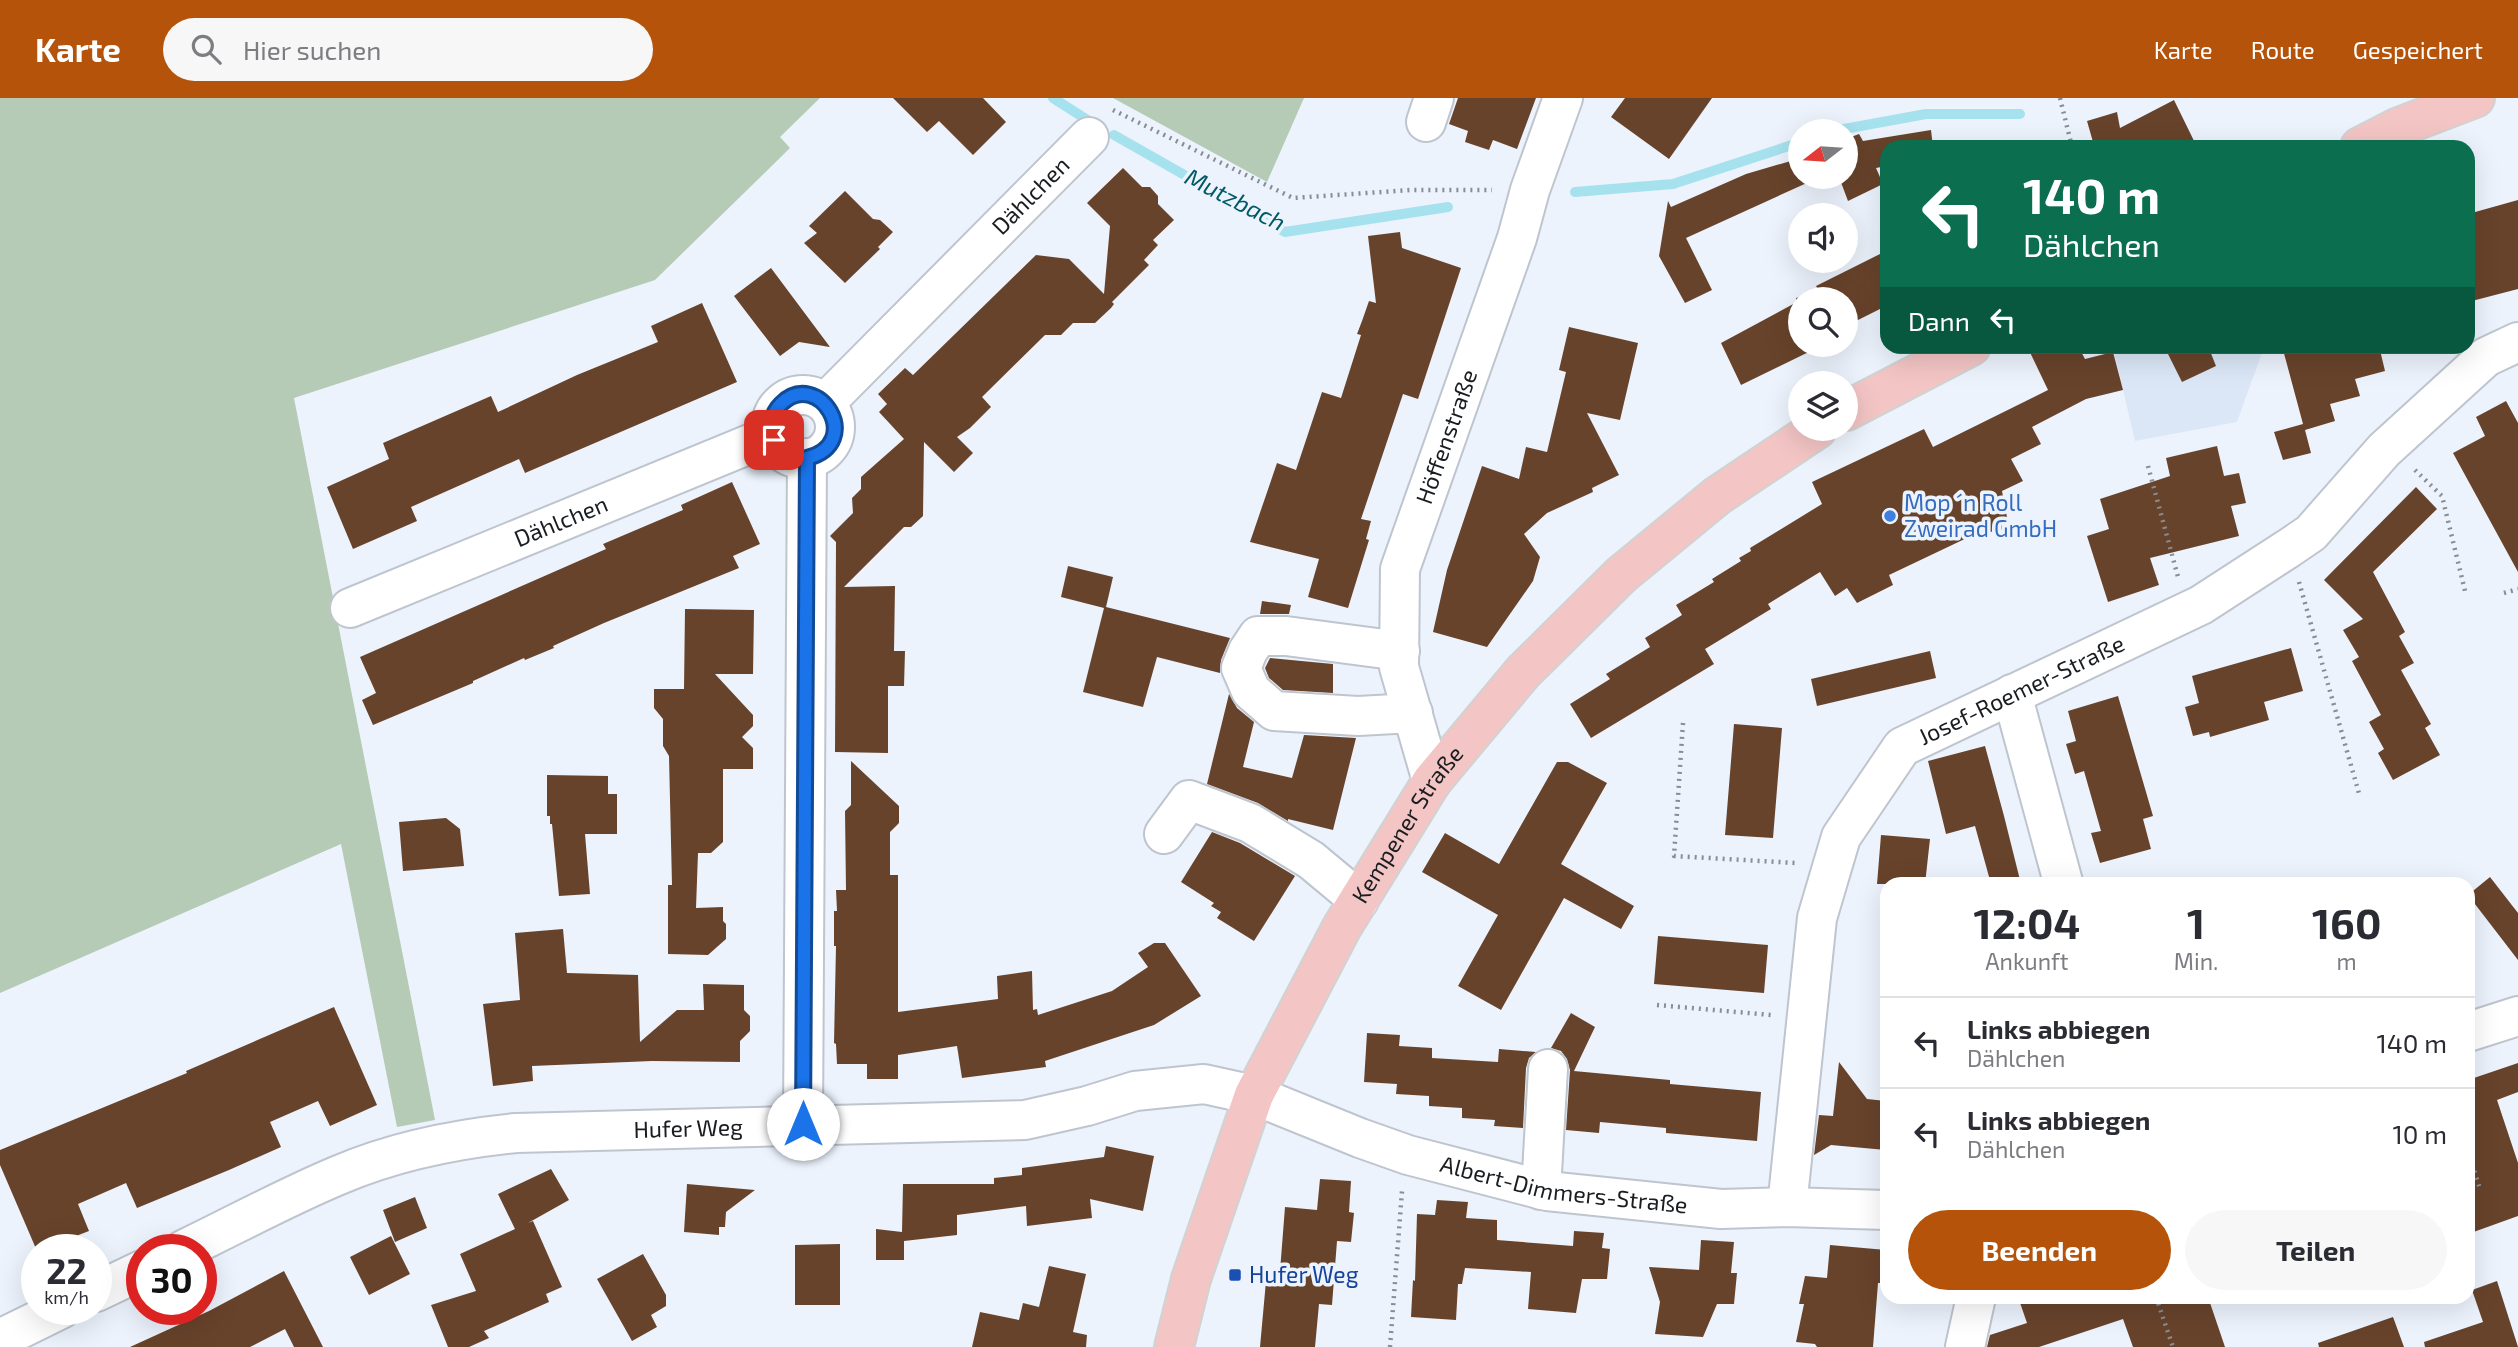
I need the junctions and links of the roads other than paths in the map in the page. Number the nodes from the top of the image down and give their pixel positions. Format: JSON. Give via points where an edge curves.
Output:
{"nodes":[{"id":1,"x":1563,"y":98,"type":"edge"},
{"id":2,"x":2475,"y":98,"type":"edge"},
{"id":3,"x":1089,"y":137,"type":"dead end"},
{"id":4,"x":2374,"y":140,"type":"edge"},
{"id":5,"x":2518,"y":342,"type":"edge"},
{"id":6,"x":1955,"y":354,"type":"edge"},
{"id":7,"x":825,"y":403,"type":"junction"},
{"id":8,"x":1858,"y":405,"type":"edge"},
{"id":9,"x":772,"y":435,"type":"junction"},
{"id":10,"x":1799,"y":441,"type":"edge"},
{"id":11,"x":807,"y":458,"type":"junction"},
{"id":12,"x":350,"y":608,"type":"dead end"},
{"id":13,"x":1399,"y":651,"type":"junction"},
{"id":14,"x":2012,"y":694,"type":"junction"},
{"id":15,"x":1413,"y":713,"type":"junction"},
{"id":16,"x":1432,"y":781,"type":"junction"},
{"id":17,"x":1164,"y":834,"type":"dead end"},
{"id":18,"x":2062,"y":877,"type":"edge"},
{"id":19,"x":1359,"y":900,"type":"junction"},
{"id":20,"x":2518,"y":1016,"type":"edge"},
{"id":21,"x":2475,"y":1030,"type":"edge"},
{"id":22,"x":1548,"y":1069,"type":"dead end"},
{"id":23,"x":1254,"y":1095,"type":"junction"},
{"id":24,"x":803,"y":1124,"type":"junction"},
{"id":25,"x":1541,"y":1190,"type":"junction"},
{"id":26,"x":1787,"y":1207,"type":"junction"},
{"id":27,"x":1880,"y":1210,"type":"edge"},
{"id":28,"x":216,"y":1234,"type":"edge"},
{"id":29,"x":1974,"y":1304,"type":"edge"},
{"id":30,"x":28,"y":1325,"type":"edge"},
{"id":31,"x":0,"y":1339,"type":"edge"},
{"id":32,"x":1174,"y":1347,"type":"edge"},
{"id":33,"x":1965,"y":1347,"type":"edge"}],
"edges":[{"from":1,"to":13,"type":"street","name":"Höffenstraße","via":[[1399,569]]},
{"from":2,"to":4,"type":"main road"},
{"from":3,"to":7,"type":"street","name":"Dählchen"},
{"from":5,"to":14,"type":"street","name":"Josef-Roemer-Straße","via":[[2486,357],[2389,446],[2311,533],[2201,605]]},
{"from":6,"to":8,"type":"main road"},
{"from":7,"to":9,"type":"street","via":[[805,394],[784,401],[772,419]]},
{"from":7,"to":11,"type":"street","via":[[832,412],[835,432],[825,450]]},
{"from":9,"to":11,"type":"street","via":[[787,455]]},
{"from":9,"to":12,"type":"street","name":"Dählchen"},
{"from":10,"to":16,"type":"main road","name":"Kempener Straße","via":[[1717,496],[1621,575],[1523,671]]},
{"from":11,"to":24,"type":"street"},
{"from":13,"to":15,"type":"street","name":"Höffenstraße","via":[[1399,667]]},
{"from":13,"to":15,"type":"street","via":[[1258,636],[1241,668],[1251,691],[1274,711],[1358,716]]},
{"from":14,"to":18,"type":"street"},
{"from":14,"to":26,"type":"street","name":"Josef-Roemer-Straße","via":[[1902,747],[1841,837],[1816,919]]},
{"from":15,"to":16,"type":"street","name":"Höffenstraße"},
{"from":16,"to":19,"type":"main road","name":"Kempener Straße"},
{"from":17,"to":19,"type":"street","via":[[1189,800],[1250,823],[1311,860]]},
{"from":19,"to":23,"type":"main road","name":"Kempener Straße"},
{"from":20,"to":21,"type":"street"},
{"from":22,"to":25,"type":"street"},
{"from":23,"to":24,"type":"street","name":"Hufer Weg","via":[[1204,1084],[1168,1086],[1025,1120]]},
{"from":23,"to":25,"type":"street","name":"Albert-Dimmers-Straße","via":[[1408,1155]]},
{"from":23,"to":32,"type":"main road","name":"Kempener Straße","via":[[1191,1279]]},
{"from":24,"to":28,"type":"street","name":"Hufer Weg","via":[[516,1133],[464,1139],[412,1150],[340,1174]]},
{"from":25,"to":26,"type":"street","name":"Albert-Dimmers-Straße","via":[[1720,1209]]},
{"from":26,"to":27,"type":"street","name":"Albert-Dimmers-Straße"},
{"from":29,"to":33,"type":"street"},
{"from":30,"to":31,"type":"street"}]}
